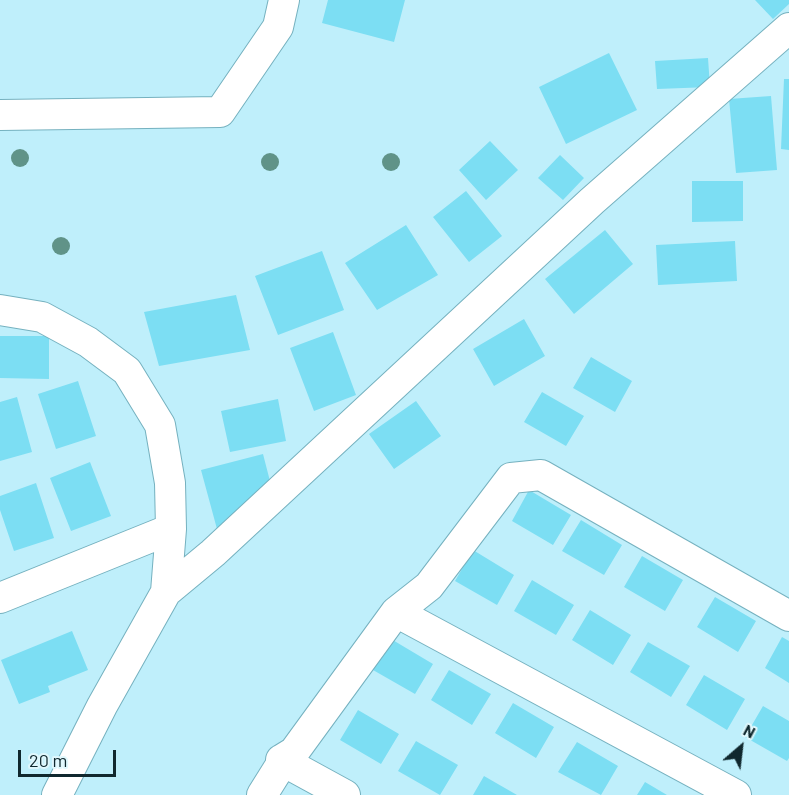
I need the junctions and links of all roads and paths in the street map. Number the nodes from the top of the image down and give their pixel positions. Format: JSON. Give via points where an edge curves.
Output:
{"nodes":[{"id":1,"x":284,"y":0,"type":"edge"},
{"id":2,"x":789,"y":28,"type":"edge"},
{"id":3,"x":775,"y":55,"type":"edge"},
{"id":4,"x":0,"y":115,"type":"edge"},
{"id":5,"x":0,"y":309,"type":"edge"},
{"id":6,"x":171,"y":529,"type":"junction"},
{"id":7,"x":166,"y":592,"type":"junction"},
{"id":8,"x":0,"y":598,"type":"edge"},
{"id":9,"x":396,"y":612,"type":"junction"},
{"id":10,"x":789,"y":616,"type":"edge"},
{"id":11,"x":280,"y":760,"type":"junction"},
{"id":12,"x":57,"y":795,"type":"edge"},
{"id":13,"x":262,"y":795,"type":"edge"},
{"id":14,"x":345,"y":795,"type":"edge"},
{"id":15,"x":736,"y":795,"type":"edge"}],
"edges":[{"from":1,"to":4,"type":"street","via":[[278,27],[220,112]]},
{"from":2,"to":3,"type":"street"},
{"from":3,"to":7,"type":"street","via":[[592,201],[213,553]]},
{"from":5,"to":6,"type":"street","via":[[42,317],[88,342],[127,371],[160,425],[170,483]]},
{"from":6,"to":7,"type":"street"},
{"from":6,"to":8,"type":"street"},
{"from":7,"to":12,"type":"street"},
{"from":9,"to":10,"type":"street","via":[[429,586],[511,478],[542,475]]},
{"from":9,"to":11,"type":"street","via":[[294,752]]},
{"from":9,"to":15,"type":"street"},
{"from":11,"to":13,"type":"street","via":[[282,763]]},
{"from":11,"to":14,"type":"street"}]}
